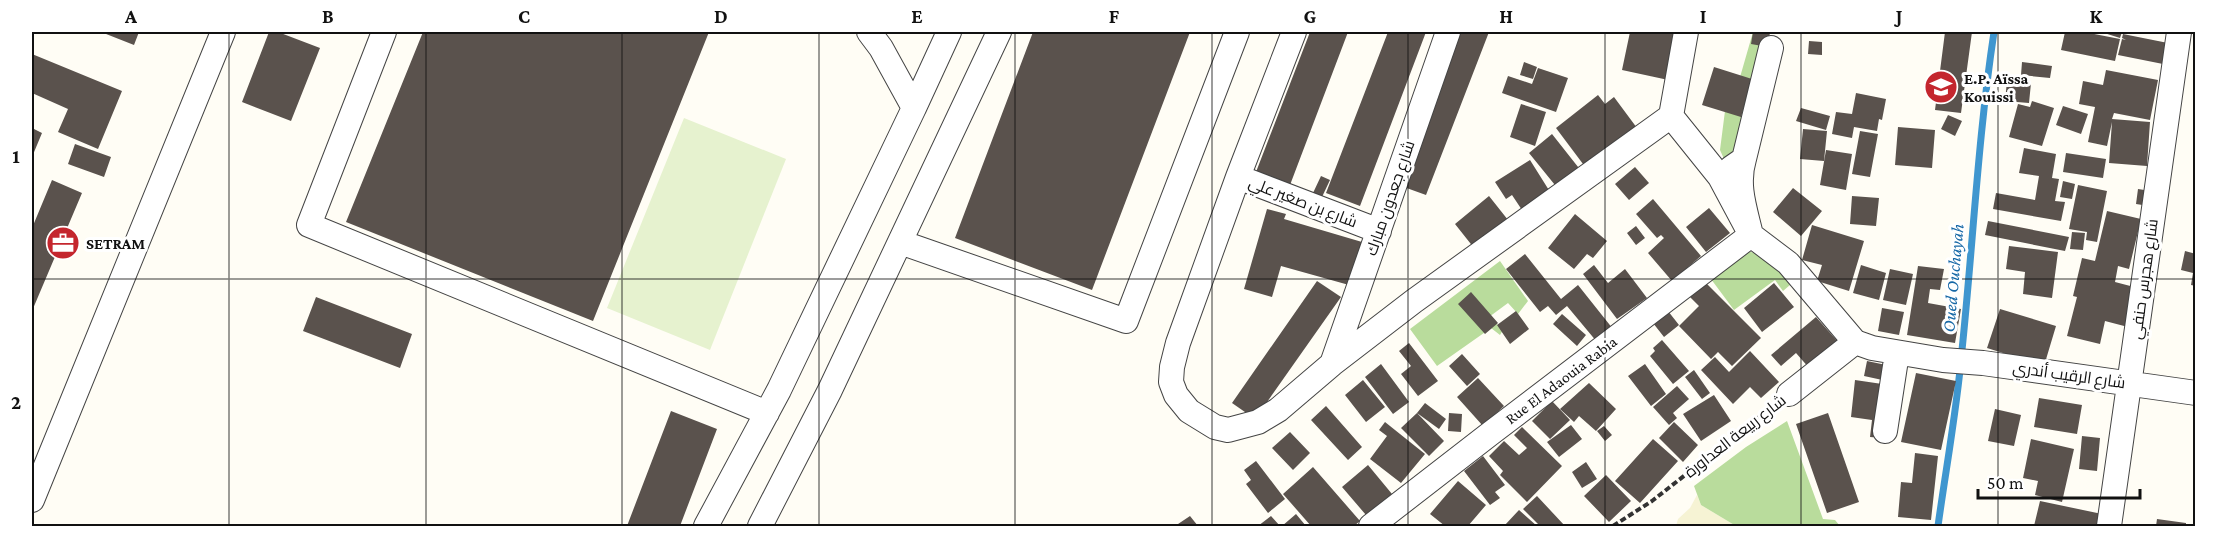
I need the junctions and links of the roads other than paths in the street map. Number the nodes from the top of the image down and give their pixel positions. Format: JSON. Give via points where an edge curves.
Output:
{"nodes":[{"id":1,"x":223,"y":32,"type":"edge"},
{"id":2,"x":384,"y":32,"type":"edge"},
{"id":3,"x":869,"y":32,"type":"edge"},
{"id":4,"x":950,"y":32,"type":"edge"},
{"id":5,"x":999,"y":32,"type":"edge"},
{"id":6,"x":1237,"y":32,"type":"edge"},
{"id":7,"x":1294,"y":32,"type":"edge"},
{"id":8,"x":1448,"y":32,"type":"edge"},
{"id":9,"x":1686,"y":32,"type":"edge"},
{"id":10,"x":2179,"y":32,"type":"edge"},
{"id":11,"x":1771,"y":48,"type":"dead end"},
{"id":12,"x":914,"y":108,"type":"junction"},
{"id":13,"x":1671,"y":116,"type":"junction"},
{"id":14,"x":1744,"y":159,"type":"junction"},
{"id":15,"x":1238,"y":177,"type":"junction"},
{"id":16,"x":1720,"y":177,"type":"junction"},
{"id":17,"x":1379,"y":231,"type":"junction"},
{"id":18,"x":1751,"y":235,"type":"junction"},
{"id":19,"x":900,"y":242,"type":"junction"},
{"id":20,"x":1855,"y":342,"type":"junction"},
{"id":21,"x":1897,"y":353,"type":"junction"},
{"id":22,"x":1332,"y":364,"type":"junction"},
{"id":23,"x":2129,"y":383,"type":"junction"},
{"id":24,"x":2196,"y":393,"type":"edge"},
{"id":25,"x":1789,"y":394,"type":"road end"},
{"id":26,"x":767,"y":413,"type":"junction"},
{"id":27,"x":1885,"y":431,"type":"dead end"},
{"id":28,"x":32,"y":500,"type":"edge"},
{"id":29,"x":706,"y":526,"type":"edge"},
{"id":30,"x":760,"y":526,"type":"edge"},
{"id":31,"x":1371,"y":526,"type":"edge"},
{"id":32,"x":2109,"y":526,"type":"edge"}],
"edges":[{"from":1,"to":28,"type":"street"},
{"from":2,"to":26,"type":"street","via":[[309,225]]},
{"from":3,"to":12,"type":"street"},
{"from":4,"to":12,"type":"street"},
{"from":5,"to":19,"type":"street"},
{"from":6,"to":19,"type":"street","via":[[1126,321]]},
{"from":7,"to":15,"type":"street","name":"شارع بن صغير علي"},
{"from":8,"to":17,"type":"street","name":"شارع جعدون مبارك"},
{"from":9,"to":13,"type":"street"},
{"from":10,"to":23,"type":"street","name":"شارع هجرس حنفي"},
{"from":11,"to":14,"type":"street"},
{"from":12,"to":26,"type":"street"},
{"from":13,"to":16,"type":"street"},
{"from":13,"to":22,"type":"street"},
{"from":14,"to":16,"type":"street"},
{"from":14,"to":18,"type":"street","via":[[1741,194]]},
{"from":15,"to":17,"type":"street","name":"شارع بن صغير علي"},
{"from":15,"to":22,"type":"street","via":[[1178,344],[1172,367],[1176,395],[1189,411],[1228,430],[1258,422],[1278,410]]},
{"from":16,"to":18,"type":"street"},
{"from":17,"to":22,"type":"street","name":"شارع جعدون مبارك"},
{"from":18,"to":20,"type":"street","via":[[1788,263]]},
{"from":18,"to":31,"type":"street","name":"Rue El Adaouia Rabia"},
{"from":19,"to":30,"type":"street"},
{"from":20,"to":21,"type":"street","name":"شارع الرقيب أندري"},
{"from":20,"to":25,"type":"street","name":"شارع ربيعة العداورة"},
{"from":21,"to":23,"type":"street","name":"شارع الرقيب أندري"},
{"from":21,"to":27,"type":"street"},
{"from":23,"to":24,"type":"street","name":"شارع الرقيب أندري"},
{"from":23,"to":32,"type":"street","name":"شارع هجرس حنفي"},
{"from":26,"to":29,"type":"street"}]}
